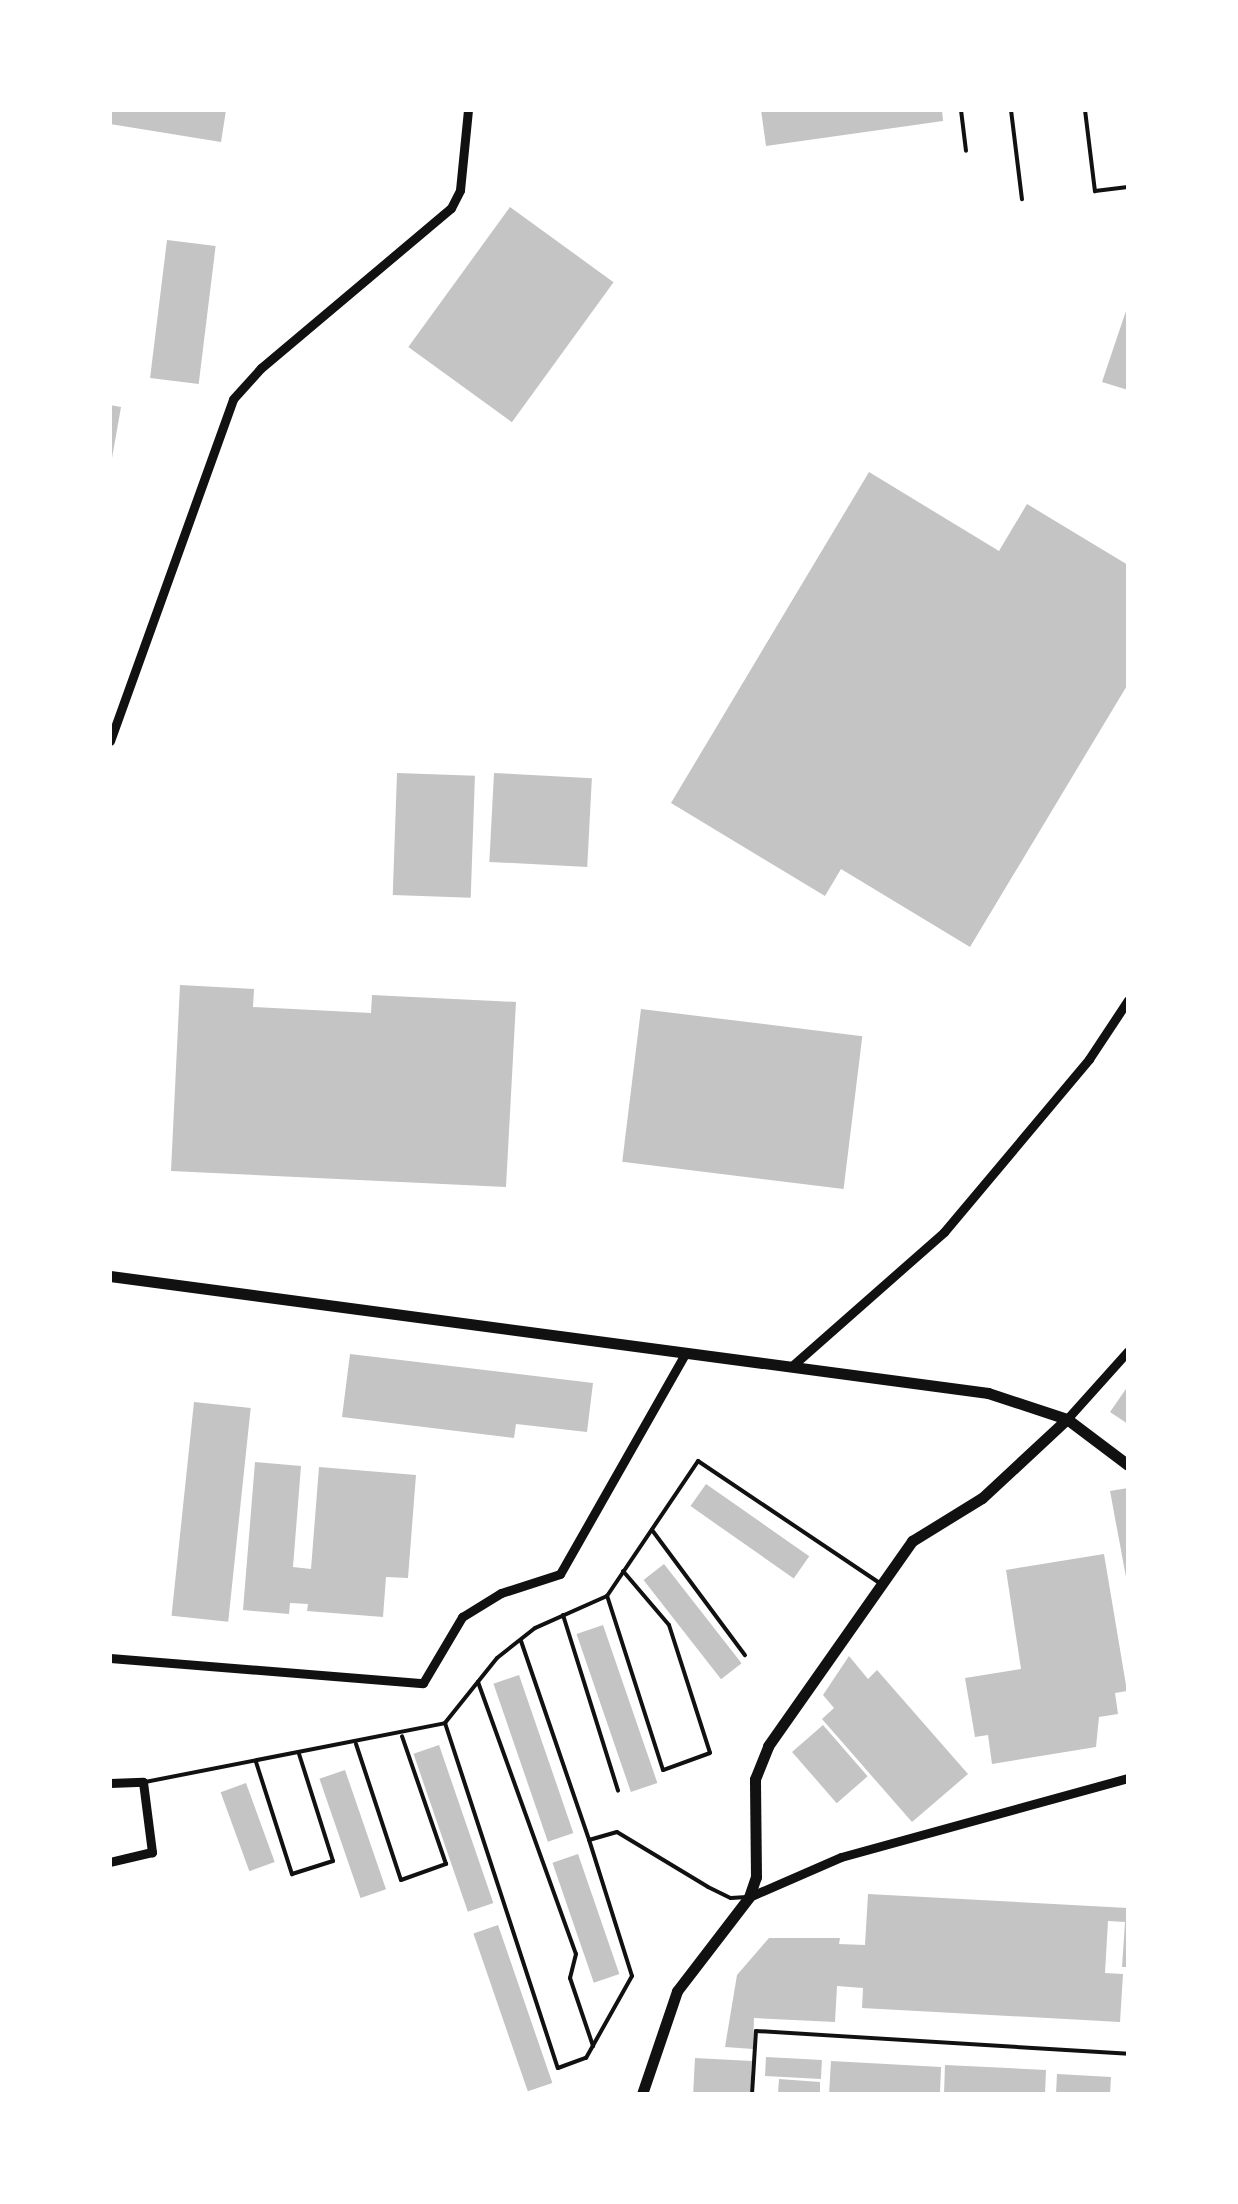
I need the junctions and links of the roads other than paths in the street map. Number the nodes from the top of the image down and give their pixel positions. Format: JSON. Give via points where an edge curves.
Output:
{"nodes":[{"id":1,"x":468,"y":110,"type":"edge"},
{"id":2,"x":961,"y":110,"type":"edge"},
{"id":3,"x":1011,"y":110,"type":"edge"},
{"id":4,"x":1085,"y":110,"type":"edge"},
{"id":5,"x":966,"y":151,"type":"dead end"},
{"id":6,"x":1128,"y":187,"type":"edge"},
{"id":7,"x":1022,"y":199,"type":"dead end"},
{"id":8,"x":110,"y":741,"type":"edge"},
{"id":9,"x":1128,"y":1000,"type":"edge"},
{"id":10,"x":110,"y":1276,"type":"edge"},
{"id":11,"x":686,"y":1352,"type":"junction"},
{"id":12,"x":1128,"y":1352,"type":"edge"},
{"id":13,"x":792,"y":1366,"type":"junction"},
{"id":14,"x":1067,"y":1419,"type":"junction"},
{"id":15,"x":1128,"y":1465,"type":"edge"},
{"id":16,"x":651,"y":1529,"type":"junction"},
{"id":17,"x":623,"y":1571,"type":"junction"},
{"id":18,"x":881,"y":1585,"type":"junction"},
{"id":19,"x":607,"y":1596,"type":"junction"},
{"id":20,"x":562,"y":1613,"type":"junction"},
{"id":21,"x":521,"y":1639,"type":"junction"},
{"id":22,"x":745,"y":1655,"type":"dead end"},
{"id":23,"x":110,"y":1658,"type":"edge"},
{"id":24,"x":478,"y":1682,"type":"junction"},
{"id":25,"x":444,"y":1724,"type":"junction"},
{"id":26,"x":402,"y":1736,"type":"junction"},
{"id":27,"x":356,"y":1744,"type":"junction"},
{"id":28,"x":299,"y":1754,"type":"junction"},
{"id":29,"x":256,"y":1762,"type":"junction"},
{"id":30,"x":1128,"y":1778,"type":"edge"},
{"id":31,"x":143,"y":1782,"type":"junction"},
{"id":32,"x":110,"y":1783,"type":"edge"},
{"id":33,"x":618,"y":1791,"type":"dead end"},
{"id":34,"x":588,"y":1840,"type":"junction"},
{"id":35,"x":110,"y":1862,"type":"edge"},
{"id":36,"x":749,"y":1897,"type":"junction"},
{"id":37,"x":593,"y":2046,"type":"junction"},
{"id":38,"x":1128,"y":2054,"type":"edge"},
{"id":39,"x":642,"y":2094,"type":"edge"},
{"id":40,"x":752,"y":2094,"type":"edge"}],
"edges":[{"from":1,"to":8,"type":"street","via":[[452,208],[260,368],[234,398]]},
{"from":2,"to":5,"type":"lane"},
{"from":3,"to":7,"type":"lane"},
{"from":4,"to":6,"type":"lane","via":[[1095,191]]},
{"from":9,"to":13,"type":"street","via":[[1088,1059],[944,1232]]},
{"from":10,"to":11,"type":"street"},
{"from":11,"to":13,"type":"street"},
{"from":11,"to":23,"type":"street","via":[[560,1574],[501,1593],[462,1617],[423,1683]]},
{"from":12,"to":14,"type":"street"},
{"from":13,"to":14,"type":"street","via":[[988,1393]]},
{"from":14,"to":15,"type":"street"},
{"from":14,"to":18,"type":"street","via":[[982,1498],[912,1541]]},
{"from":16,"to":17,"type":"lane"},
{"from":16,"to":18,"type":"lane","via":[[698,1461]]},
{"from":16,"to":22,"type":"lane"},
{"from":17,"to":19,"type":"lane"},
{"from":17,"to":19,"type":"lane","via":[[669,1625],[710,1754],[664,1770]]},
{"from":18,"to":36,"type":"street","via":[[768,1746],[755,1778],[756,1877]]},
{"from":19,"to":20,"type":"lane"},
{"from":20,"to":21,"type":"lane"},
{"from":20,"to":33,"type":"lane"},
{"from":21,"to":24,"type":"lane"},
{"from":21,"to":34,"type":"lane"},
{"from":24,"to":25,"type":"lane"},
{"from":24,"to":37,"type":"lane","via":[[576,1954],[570,1978]]},
{"from":25,"to":26,"type":"lane"},
{"from":25,"to":37,"type":"lane","via":[[558,2068],[586,2058]]},
{"from":26,"to":27,"type":"lane"},
{"from":26,"to":27,"type":"lane","via":[[446,1864],[402,1880]]},
{"from":27,"to":28,"type":"lane"},
{"from":28,"to":29,"type":"lane"},
{"from":28,"to":29,"type":"lane","via":[[334,1861],[292,1874]]},
{"from":29,"to":31,"type":"lane"},
{"from":30,"to":36,"type":"street","via":[[842,1857]]},
{"from":31,"to":32,"type":"street"},
{"from":31,"to":35,"type":"street","via":[[152,1852]]},
{"from":34,"to":36,"type":"lane","via":[[616,1832],[720,1893]]},
{"from":34,"to":37,"type":"lane","via":[[632,1976]]},
{"from":36,"to":39,"type":"street","via":[[678,1992]]},
{"from":38,"to":40,"type":"lane","via":[[756,2031]]}]}
